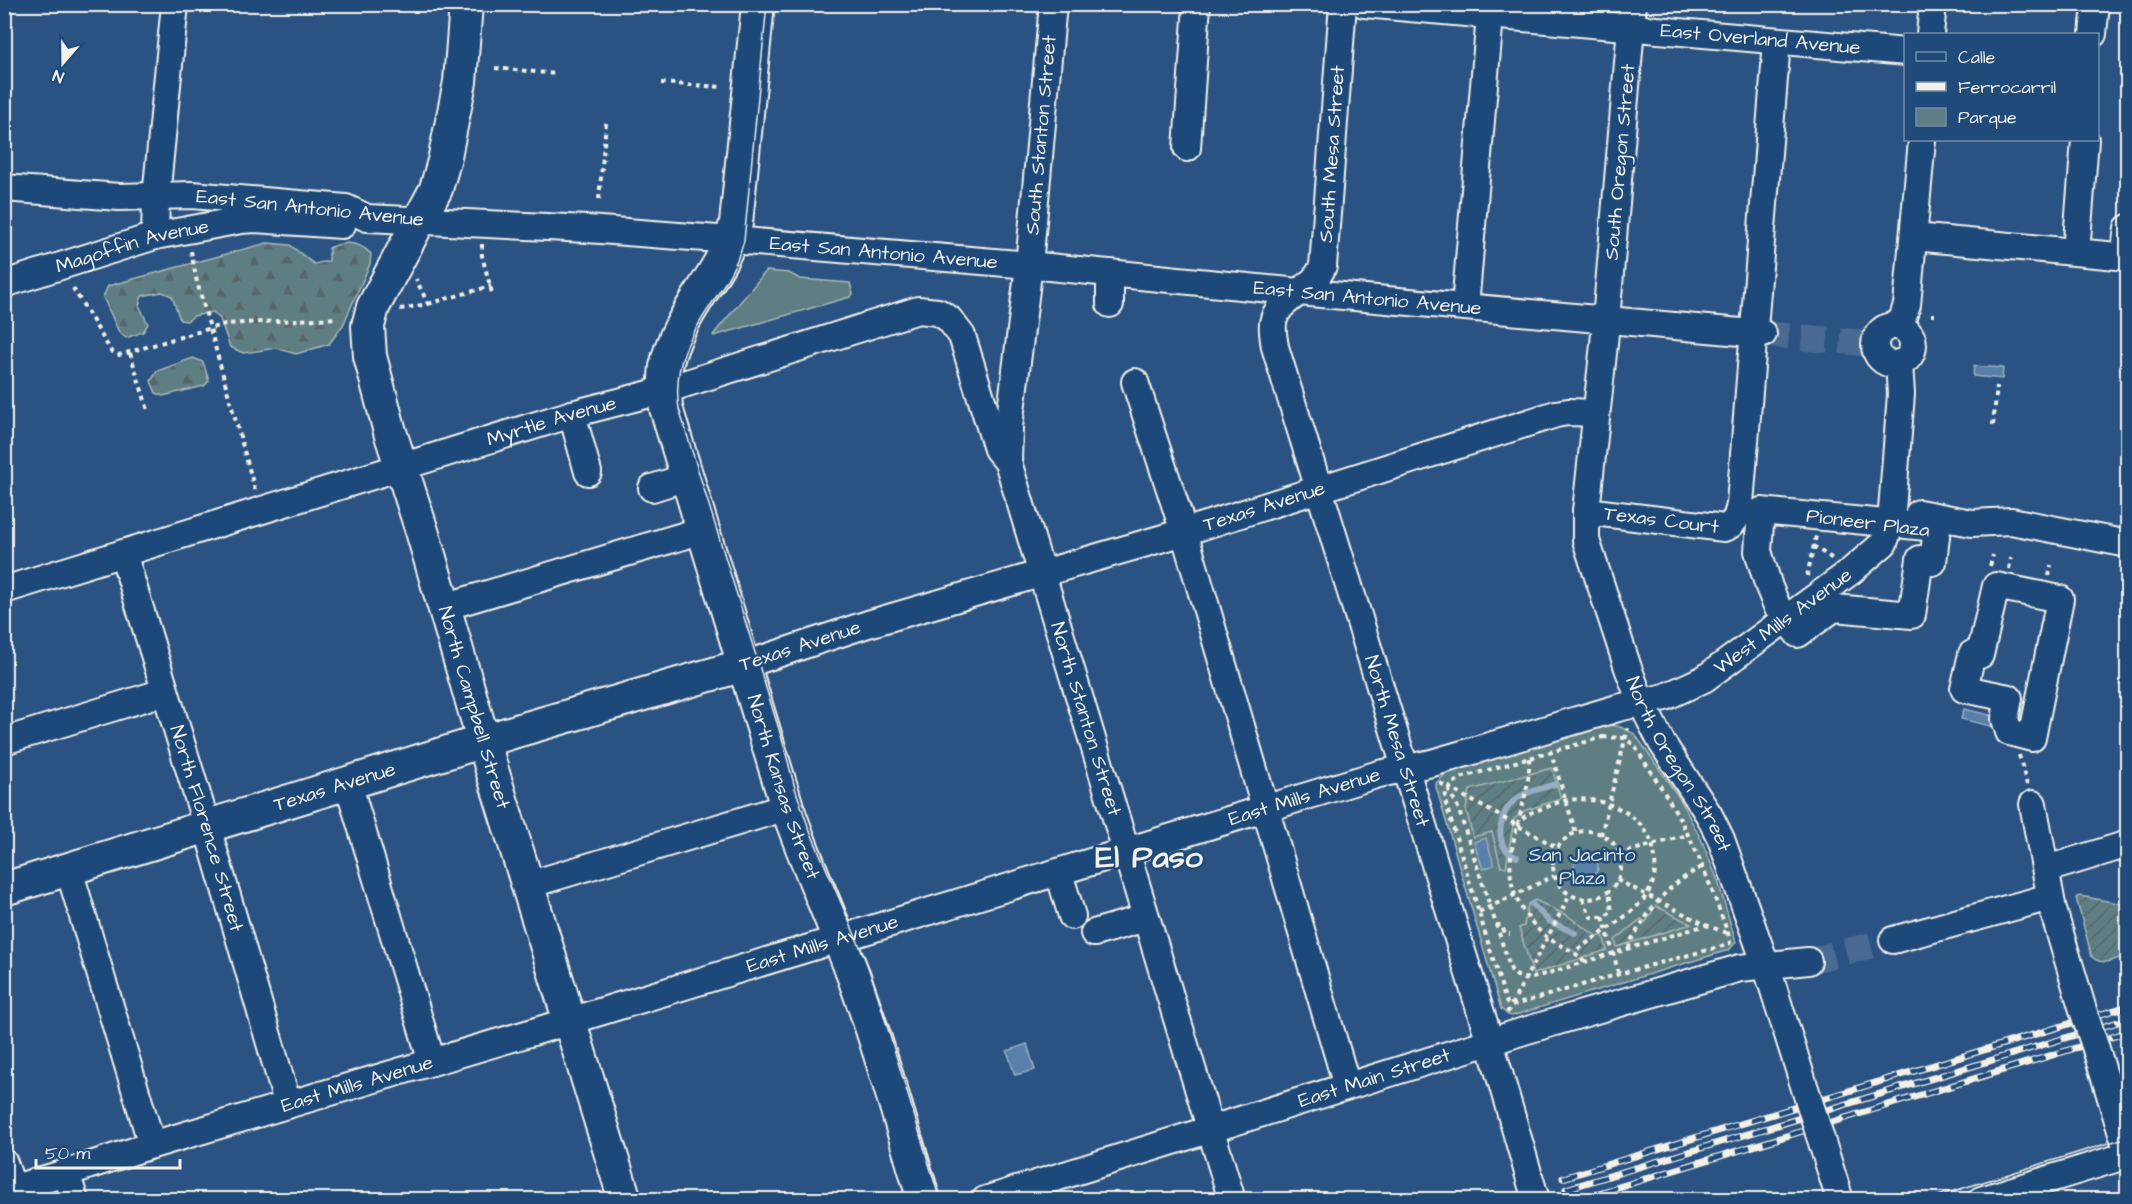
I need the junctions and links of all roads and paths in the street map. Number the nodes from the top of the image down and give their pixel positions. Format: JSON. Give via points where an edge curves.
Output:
{"nodes":[{"id":1,"x":175,"y":4,"type":"edge"},
{"id":2,"x":466,"y":4,"type":"edge"},
{"id":3,"x":758,"y":4,"type":"edge"},
{"id":4,"x":1053,"y":4,"type":"edge"},
{"id":5,"x":1197,"y":4,"type":"edge"},
{"id":6,"x":1343,"y":4,"type":"edge"},
{"id":7,"x":1364,"y":4,"type":"edge"},
{"id":8,"x":1933,"y":4,"type":"edge"},
{"id":9,"x":2096,"y":4,"type":"edge"},
{"id":10,"x":1491,"y":10,"type":"edge"},
{"id":11,"x":1633,"y":16,"type":"edge"},
{"id":12,"x":1930,"y":33,"type":"edge"},
{"id":13,"x":2093,"y":33,"type":"edge"},
{"id":14,"x":1777,"y":41,"type":"junction"},
{"id":15,"x":1904,"y":52,"type":"edge"},
{"id":16,"x":495,"y":68,"type":"dead end"},
{"id":17,"x":557,"y":74,"type":"dead end"},
{"id":18,"x":661,"y":82,"type":"dead end"},
{"id":19,"x":722,"y":87,"type":"dead end"},
{"id":20,"x":606,"y":123,"type":"dead end"},
{"id":21,"x":1922,"y":141,"type":"edge"},
{"id":22,"x":2085,"y":141,"type":"edge"},
{"id":23,"x":1187,"y":148,"type":"dead end"},
{"id":24,"x":4,"y":188,"type":"edge"},
{"id":25,"x":156,"y":197,"type":"junction"},
{"id":26,"x":599,"y":199,"type":"dead end"},
{"id":27,"x":368,"y":218,"type":"junction"},
{"id":28,"x":418,"y":221,"type":"junction"},
{"id":29,"x":2127,"y":228,"type":"edge"},
{"id":30,"x":4,"y":231,"type":"edge"},
{"id":31,"x":155,"y":236,"type":"junction"},
{"id":32,"x":1914,"y":237,"type":"junction"},
{"id":33,"x":731,"y":241,"type":"junction"},
{"id":34,"x":482,"y":244,"type":"dead end"},
{"id":35,"x":190,"y":248,"type":"dead end"},
{"id":36,"x":2076,"y":252,"type":"junction"},
{"id":37,"x":2126,"y":257,"type":"edge"},
{"id":38,"x":1029,"y":265,"type":"junction"},
{"id":39,"x":8,"y":273,"type":"edge"},
{"id":40,"x":1110,"y":273,"type":"junction"},
{"id":41,"x":414,"y":275,"type":"dead end"},
{"id":42,"x":491,"y":286,"type":"junction"},
{"id":43,"x":73,"y":288,"type":"dead end"},
{"id":44,"x":1299,"y":292,"type":"junction"},
{"id":45,"x":492,"y":293,"type":"dead end"},
{"id":46,"x":428,"y":304,"type":"junction"},
{"id":47,"x":1110,"y":304,"type":"dead end"},
{"id":48,"x":1465,"y":307,"type":"junction"},
{"id":49,"x":396,"y":308,"type":"dead end"},
{"id":50,"x":336,"y":318,"type":"dead end"},
{"id":51,"x":1605,"y":319,"type":"junction"},
{"id":52,"x":1900,"y":326,"type":"junction"},
{"id":53,"x":210,"y":329,"type":"junction"},
{"id":54,"x":1758,"y":333,"type":"junction"},
{"id":55,"x":130,"y":353,"type":"junction"},
{"id":56,"x":1899,"y":363,"type":"junction"},
{"id":57,"x":1135,"y":382,"type":"dead end"},
{"id":58,"x":1997,"y":386,"type":"dead end"},
{"id":59,"x":664,"y":390,"type":"junction"},
{"id":60,"x":148,"y":410,"type":"dead end"},
{"id":61,"x":1596,"y":413,"type":"junction"},
{"id":62,"x":572,"y":414,"type":"junction"},
{"id":63,"x":1993,"y":425,"type":"dead end"},
{"id":64,"x":1008,"y":462,"type":"junction"},
{"id":65,"x":401,"y":466,"type":"junction"},
{"id":66,"x":588,"y":471,"type":"dead end"},
{"id":67,"x":687,"y":477,"type":"junction"},
{"id":68,"x":652,"y":488,"type":"dead end"},
{"id":69,"x":1318,"y":488,"type":"junction"},
{"id":70,"x":261,"y":511,"type":"junction"},
{"id":71,"x":1586,"y":511,"type":"junction"},
{"id":72,"x":1891,"y":516,"type":"junction"},
{"id":73,"x":703,"y":530,"type":"junction"},
{"id":74,"x":1817,"y":530,"type":"dead end"},
{"id":75,"x":1184,"y":532,"type":"junction"},
{"id":76,"x":2127,"y":544,"type":"edge"},
{"id":77,"x":1813,"y":546,"type":"junction"},
{"id":78,"x":123,"y":553,"type":"junction"},
{"id":79,"x":1840,"y":564,"type":"dead end"},
{"id":80,"x":1041,"y":573,"type":"junction"},
{"id":81,"x":1805,"y":579,"type":"dead end"},
{"id":82,"x":4,"y":590,"type":"edge"},
{"id":83,"x":444,"y":607,"type":"junction"},
{"id":84,"x":1786,"y":618,"type":"junction"},
{"id":85,"x":744,"y":664,"type":"junction"},
{"id":86,"x":164,"y":692,"type":"junction"},
{"id":87,"x":1641,"y":702,"type":"junction"},
{"id":88,"x":1628,"y":727,"type":"dead end"},
{"id":89,"x":1625,"y":738,"type":"junction"},
{"id":90,"x":2032,"y":738,"type":"joint"},
{"id":91,"x":1547,"y":740,"type":"junction"},
{"id":92,"x":4,"y":741,"type":"edge"},
{"id":93,"x":483,"y":741,"type":"junction"},
{"id":94,"x":1529,"y":758,"type":"junction"},
{"id":95,"x":1405,"y":768,"type":"junction"},
{"id":96,"x":348,"y":783,"type":"junction"},
{"id":97,"x":1439,"y":783,"type":"dead end"},
{"id":98,"x":1448,"y":789,"type":"junction"},
{"id":99,"x":1566,"y":800,"type":"junction"},
{"id":100,"x":2033,"y":804,"type":"dead end"},
{"id":101,"x":1609,"y":805,"type":"junction"},
{"id":102,"x":787,"y":807,"type":"junction"},
{"id":103,"x":1266,"y":809,"type":"junction"},
{"id":104,"x":1517,"y":826,"type":"junction"},
{"id":105,"x":207,"y":827,"type":"junction"},
{"id":106,"x":1576,"y":833,"type":"junction"},
{"id":107,"x":1601,"y":835,"type":"junction"},
{"id":108,"x":1689,"y":835,"type":"junction"},
{"id":109,"x":1653,"y":844,"type":"junction"},
{"id":110,"x":2127,"y":844,"type":"edge"},
{"id":111,"x":1558,"y":848,"type":"junction"},
{"id":112,"x":1126,"y":852,"type":"junction"},
{"id":113,"x":1619,"y":854,"type":"junction"},
{"id":114,"x":1702,"y":867,"type":"junction"},
{"id":115,"x":2046,"y":869,"type":"junction"},
{"id":116,"x":69,"y":870,"type":"junction"},
{"id":117,"x":1059,"y":873,"type":"junction"},
{"id":118,"x":1554,"y":876,"type":"junction"},
{"id":119,"x":1617,"y":880,"type":"junction"},
{"id":120,"x":528,"y":885,"type":"junction"},
{"id":121,"x":4,"y":889,"type":"edge"},
{"id":122,"x":1610,"y":891,"type":"junction"},
{"id":123,"x":1570,"y":895,"type":"junction"},
{"id":124,"x":1516,"y":896,"type":"junction"},
{"id":125,"x":1647,"y":896,"type":"junction"},
{"id":126,"x":2050,"y":897,"type":"junction"},
{"id":127,"x":1583,"y":899,"type":"junction"},
{"id":128,"x":1657,"y":901,"type":"junction"},
{"id":129,"x":1490,"y":907,"type":"junction"},
{"id":130,"x":1479,"y":912,"type":"junction"},
{"id":131,"x":1071,"y":916,"type":"dead end"},
{"id":132,"x":1603,"y":917,"type":"junction"},
{"id":133,"x":1145,"y":918,"type":"junction"},
{"id":134,"x":1496,"y":924,"type":"junction"},
{"id":135,"x":1706,"y":925,"type":"junction"},
{"id":136,"x":1606,"y":929,"type":"junction"},
{"id":137,"x":1094,"y":933,"type":"dead end"},
{"id":138,"x":1728,"y":933,"type":"junction"},
{"id":139,"x":1510,"y":934,"type":"dead end"},
{"id":140,"x":1547,"y":937,"type":"junction"},
{"id":141,"x":839,"y":939,"type":"junction"},
{"id":142,"x":1893,"y":940,"type":"tunnel mouth"},
{"id":143,"x":1629,"y":949,"type":"junction"},
{"id":144,"x":1574,"y":952,"type":"junction"},
{"id":145,"x":1613,"y":954,"type":"junction"},
{"id":146,"x":1808,"y":961,"type":"tunnel mouth"},
{"id":147,"x":1584,"y":962,"type":"junction"},
{"id":148,"x":1766,"y":965,"type":"junction"},
{"id":149,"x":1619,"y":974,"type":"junction"},
{"id":150,"x":1524,"y":979,"type":"junction"},
{"id":151,"x":1628,"y":1001,"type":"junction"},
{"id":152,"x":1511,"y":1006,"type":"junction"},
{"id":153,"x":1507,"y":1013,"type":"dead end"},
{"id":154,"x":570,"y":1021,"type":"junction"},
{"id":155,"x":1490,"y":1042,"type":"junction"},
{"id":156,"x":432,"y":1062,"type":"junction"},
{"id":157,"x":1347,"y":1086,"type":"junction"},
{"id":158,"x":288,"y":1105,"type":"junction"},
{"id":159,"x":1209,"y":1128,"type":"junction"},
{"id":160,"x":152,"y":1145,"type":"junction"},
{"id":161,"x":2127,"y":1154,"type":"edge"},
{"id":162,"x":4,"y":1163,"type":"edge"},
{"id":163,"x":66,"y":1173,"type":"junction"},
{"id":164,"x":9,"y":1190,"type":"edge"},
{"id":165,"x":2127,"y":1193,"type":"edge"},
{"id":166,"x":2115,"y":1198,"type":"edge"},
{"id":167,"x":75,"y":1200,"type":"edge"},
{"id":168,"x":625,"y":1200,"type":"edge"},
{"id":169,"x":924,"y":1200,"type":"edge"},
{"id":170,"x":985,"y":1200,"type":"edge"},
{"id":171,"x":1232,"y":1200,"type":"edge"},
{"id":172,"x":1536,"y":1200,"type":"edge"},
{"id":173,"x":1840,"y":1200,"type":"edge"},
{"id":174,"x":1980,"y":1200,"type":"edge"}],
"edges":[{"from":1,"to":25,"type":"street"},
{"from":2,"to":28,"type":"main road","name":"North Campbell Street","via":[[460,82],[444,161],[436,189]]},
{"from":3,"to":33,"type":"main road","name":"North Kansas Street"},
{"from":4,"to":38,"type":"street","name":"South Stanton Street"},
{"from":5,"to":23,"type":"street"},
{"from":6,"to":44,"type":"street","name":"South Mesa Street","via":[[1323,266],[1315,281]]},
{"from":7,"to":10,"type":"street","name":"East Overland Avenue"},
{"from":8,"to":12,"type":"street"},
{"from":9,"to":13,"type":"street"},
{"from":10,"to":11,"type":"street","name":"East Overland Avenue"},
{"from":10,"to":48,"type":"street"},
{"from":11,"to":14,"type":"street","name":"East Overland Avenue"},
{"from":11,"to":51,"type":"street","name":"South Oregon Street"},
{"from":14,"to":15,"type":"street","name":"East Overland Avenue"},
{"from":14,"to":54,"type":"street"},
{"from":16,"to":17,"type":"path"},
{"from":18,"to":19,"type":"path"},
{"from":20,"to":26,"type":"path"},
{"from":21,"to":32,"type":"street"},
{"from":22,"to":36,"type":"street"},
{"from":24,"to":25,"type":"street","name":"East San Antonio Avenue"},
{"from":25,"to":27,"type":"street","name":"East San Antonio Avenue","via":[[192,195],[346,208]]},
{"from":25,"to":31,"type":"street"},
{"from":27,"to":28,"type":"street","name":"East San Antonio Avenue"},
{"from":27,"to":31,"type":"street","name":"Magoffin Avenue","via":[[350,225],[241,220]]},
{"from":28,"to":33,"type":"street","name":"East San Antonio Avenue"},
{"from":28,"to":65,"type":"main road","name":"North Campbell Street","via":[[373,307],[368,326],[370,356]]},
{"from":29,"to":37,"type":"street"},
{"from":30,"to":39,"type":"path"},
{"from":31,"to":39,"type":"street","name":"Magoffin Avenue"},
{"from":32,"to":36,"type":"street"},
{"from":32,"to":52,"type":"street","via":[[1907,305]]},
{"from":33,"to":38,"type":"street","name":"East San Antonio Avenue"},
{"from":33,"to":59,"type":"main road","name":"North Kansas Street","via":[[674,342]]},
{"from":34,"to":42,"type":"path"},
{"from":35,"to":53,"type":"path"},
{"from":36,"to":37,"type":"street"},
{"from":38,"to":40,"type":"street","name":"East San Antonio Avenue"},
{"from":38,"to":64,"type":"street","name":"North Stanton Street"},
{"from":40,"to":44,"type":"street","name":"East San Antonio Avenue"},
{"from":40,"to":47,"type":"street"},
{"from":41,"to":46,"type":"path"},
{"from":42,"to":45,"type":"path"},
{"from":42,"to":46,"type":"path"},
{"from":43,"to":55,"type":"path","via":[[111,351],[119,355]]},
{"from":44,"to":48,"type":"street","name":"East San Antonio Avenue"},
{"from":44,"to":69,"type":"street","name":"North Mesa Street","via":[[1279,310],[1273,327],[1275,347]]},
{"from":46,"to":49,"type":"path"},
{"from":48,"to":51,"type":"street","name":"East San Antonio Avenue"},
{"from":50,"to":53,"type":"path","via":[[225,324]]},
{"from":51,"to":54,"type":"street","name":"East San Antonio Avenue"},
{"from":51,"to":61,"type":"street","name":"North Oregon Street"},
{"from":52,"to":56,"type":"street","via":[[1910,333],[1913,344],[1910,356]]},
{"from":52,"to":56,"type":"street","via":[[1888,326],[1870,343],[1883,360]]},
{"from":53,"to":55,"type":"path"},
{"from":53,"to":70,"type":"path"},
{"from":54,"to":71,"type":"street","name":"Texas Court","via":[[1740,504],[1730,526]]},
{"from":55,"to":60,"type":"path"},
{"from":56,"to":72,"type":"street","name":"West Mills Avenue","via":[[1901,394]]},
{"from":57,"to":75,"type":"street"},
{"from":58,"to":63,"type":"path"},
{"from":59,"to":62,"type":"street","name":"Myrtle Avenue"},
{"from":59,"to":64,"type":"street","name":"Myrtle Avenue","via":[[918,310],[938,312],[962,336],[997,449]]},
{"from":59,"to":67,"type":"main road","name":"North Kansas Street"},
{"from":61,"to":69,"type":"street","name":"Texas Avenue","via":[[1556,414]]},
{"from":61,"to":71,"type":"street","name":"North Oregon Street"},
{"from":62,"to":65,"type":"street","name":"Myrtle Avenue"},
{"from":62,"to":66,"type":"street"},
{"from":64,"to":80,"type":"street","name":"North Stanton Street"},
{"from":65,"to":70,"type":"street","name":"Myrtle Avenue"},
{"from":65,"to":83,"type":"main road","name":"North Campbell Street"},
{"from":67,"to":68,"type":"street"},
{"from":67,"to":73,"type":"main road","name":"North Kansas Street"},
{"from":69,"to":75,"type":"street","name":"Texas Avenue"},
{"from":69,"to":95,"type":"street","name":"North Mesa Street"},
{"from":70,"to":78,"type":"street","name":"Myrtle Avenue"},
{"from":71,"to":87,"type":"street","name":"North Oregon Street","via":[[1586,540]]},
{"from":72,"to":76,"type":"street","via":[[1972,523],[2011,521]]},
{"from":72,"to":84,"type":"street","name":"West Mills Avenue","via":[[1888,537],[1880,549]]},
{"from":72,"to":84,"type":"street","name":"Pioneer Plaza","via":[[1761,511],[1758,551],[1769,587]]},
{"from":72,"to":84,"type":"street","name":"Pioneer Plaza","via":[[1937,528],[1932,562],[1920,559],[1912,615],[1834,608],[1798,634]]},
{"from":73,"to":83,"type":"street"},
{"from":73,"to":85,"type":"main road","name":"North Kansas Street"},
{"from":74,"to":77,"type":"path"},
{"from":75,"to":80,"type":"street","name":"Texas Avenue"},
{"from":75,"to":103,"type":"street"},
{"from":77,"to":79,"type":"path"},
{"from":77,"to":81,"type":"path"},
{"from":78,"to":82,"type":"street","name":"Myrtle Avenue"},
{"from":78,"to":86,"type":"street","name":"North Florence Street"},
{"from":80,"to":85,"type":"street","name":"Texas Avenue"},
{"from":80,"to":112,"type":"street","name":"North Stanton Street"},
{"from":83,"to":93,"type":"main road","name":"North Campbell Street"},
{"from":84,"to":87,"type":"street","name":"West Mills Avenue","via":[[1699,682],[1672,695]]},
{"from":85,"to":93,"type":"main road","name":"Texas Avenue"},
{"from":85,"to":102,"type":"main road","name":"North Kansas Street"},
{"from":86,"to":92,"type":"street"},
{"from":86,"to":105,"type":"street","name":"North Florence Street"},
{"from":87,"to":91,"type":"street","name":"East Mills Avenue"},
{"from":87,"to":148,"type":"street","name":"North Oregon Street","via":[[1662,743],[1709,815]]},
{"from":88,"to":89,"type":"path"},
{"from":89,"to":91,"type":"path"},
{"from":89,"to":101,"type":"path"},
{"from":89,"to":108,"type":"path","via":[[1634,745]]},
{"from":90,"to":90,"type":"street","via":[[2009,732],[2009,698],[1964,689],[1972,654],[1980,655],[1996,586],[2060,599]]},
{"from":91,"to":94,"type":"path"},
{"from":91,"to":95,"type":"street","name":"East Mills Avenue"},
{"from":91,"to":99,"type":"path"},
{"from":93,"to":96,"type":"main road","name":"Texas Avenue"},
{"from":93,"to":120,"type":"main road","name":"North Campbell Street"},
{"from":94,"to":98,"type":"path","via":[[1460,778]]},
{"from":94,"to":104,"type":"path","via":[[1529,779]]},
{"from":95,"to":103,"type":"street","name":"East Mills Avenue"},
{"from":95,"to":155,"type":"street","name":"North Mesa Street"},
{"from":96,"to":105,"type":"main road","name":"Texas Avenue"},
{"from":96,"to":156,"type":"street"},
{"from":97,"to":98,"type":"path"},
{"from":98,"to":104,"type":"path"},
{"from":98,"to":129,"type":"path","via":[[1457,805]]},
{"from":98,"to":130,"type":"path","via":[[1445,801]]},
{"from":99,"to":101,"type":"path"},
{"from":99,"to":104,"type":"path","via":[[1530,812]]},
{"from":99,"to":106,"type":"path"},
{"from":100,"to":115,"type":"street"},
{"from":101,"to":107,"type":"path"},
{"from":101,"to":109,"type":"path","via":[[1634,818]]},
{"from":102,"to":120,"type":"street"},
{"from":102,"to":141,"type":"main road","name":"North Kansas Street"},
{"from":103,"to":112,"type":"street","name":"East Mills Avenue"},
{"from":103,"to":157,"type":"street"},
{"from":104,"to":111,"type":"path"},
{"from":104,"to":124,"type":"path","via":[[1509,862]]},
{"from":105,"to":116,"type":"main road","name":"Texas Avenue"},
{"from":105,"to":158,"type":"street","name":"North Florence Street"},
{"from":106,"to":107,"type":"path"},
{"from":106,"to":111,"type":"path"},
{"from":107,"to":113,"type":"path","via":[[1609,839]]},
{"from":108,"to":109,"type":"path"},
{"from":108,"to":114,"type":"path"},
{"from":109,"to":113,"type":"path"},
{"from":109,"to":125,"type":"path","via":[[1656,872]]},
{"from":110,"to":115,"type":"street"},
{"from":111,"to":118,"type":"path"},
{"from":112,"to":117,"type":"street","name":"East Mills Avenue"},
{"from":112,"to":133,"type":"street","name":"North Stanton Street"},
{"from":113,"to":119,"type":"path"},
{"from":114,"to":128,"type":"path"},
{"from":114,"to":138,"type":"path"},
{"from":115,"to":126,"type":"street"},
{"from":116,"to":121,"type":"main road","name":"Texas Avenue"},
{"from":116,"to":160,"type":"street"},
{"from":117,"to":131,"type":"street"},
{"from":117,"to":141,"type":"street","name":"East Mills Avenue"},
{"from":118,"to":123,"type":"path"},
{"from":118,"to":124,"type":"path"},
{"from":119,"to":122,"type":"path"},
{"from":119,"to":125,"type":"path"},
{"from":120,"to":154,"type":"main road","name":"North Campbell Street"},
{"from":122,"to":127,"type":"path"},
{"from":122,"to":132,"type":"path","via":[[1612,912]]},
{"from":123,"to":127,"type":"path"},
{"from":123,"to":140,"type":"path"},
{"from":124,"to":129,"type":"path"},
{"from":124,"to":140,"type":"path"},
{"from":125,"to":128,"type":"path"},
{"from":125,"to":136,"type":"path"},
{"from":126,"to":142,"type":"street"},
{"from":126,"to":161,"type":"street","bridge":true},
{"from":127,"to":132,"type":"path","via":[[1590,917]]},
{"from":128,"to":135,"type":"path"},
{"from":128,"to":143,"type":"path"},
{"from":129,"to":130,"type":"path"},
{"from":129,"to":134,"type":"path"},
{"from":130,"to":152,"type":"path","via":[[1504,995]]},
{"from":132,"to":136,"type":"path"},
{"from":133,"to":137,"type":"street"},
{"from":133,"to":159,"type":"street","name":"North Stanton Street"},
{"from":134,"to":139,"type":"path"},
{"from":134,"to":150,"type":"path","via":[[1511,970]]},
{"from":135,"to":138,"type":"path"},
{"from":135,"to":143,"type":"path"},
{"from":136,"to":144,"type":"path"},
{"from":136,"to":145,"type":"path"},
{"from":138,"to":149,"type":"path","via":[[1730,943],[1726,945]]},
{"from":140,"to":144,"type":"path"},
{"from":140,"to":150,"type":"path"},
{"from":141,"to":154,"type":"street","name":"East Mills Avenue"},
{"from":141,"to":169,"type":"main road","name":"North Kansas Street"},
{"from":143,"to":145,"type":"path"},
{"from":144,"to":147,"type":"path"},
{"from":145,"to":147,"type":"path"},
{"from":145,"to":149,"type":"path"},
{"from":146,"to":148,"type":"street","name":"East Main Street"},
{"from":147,"to":150,"type":"path"},
{"from":148,"to":151,"type":"street","name":"East Main Street","via":[[1740,968]]},
{"from":148,"to":173,"type":"street","name":"North Oregon Street","bridge":true},
{"from":149,"to":151,"type":"path"},
{"from":149,"to":152,"type":"path"},
{"from":150,"to":152,"type":"path"},
{"from":151,"to":155,"type":"street","name":"East Main Street"},
{"from":152,"to":153,"type":"path"},
{"from":154,"to":156,"type":"street","name":"East Mills Avenue"},
{"from":154,"to":168,"type":"main road","name":"North Campbell Street"},
{"from":155,"to":157,"type":"street","name":"East Main Street"},
{"from":155,"to":172,"type":"street","name":"North Mesa Street"},
{"from":156,"to":158,"type":"street","name":"East Mills Avenue"},
{"from":157,"to":159,"type":"street","name":"East Main Street"},
{"from":158,"to":160,"type":"street","name":"East Mills Avenue"},
{"from":159,"to":170,"type":"street","name":"East Main Street"},
{"from":159,"to":171,"type":"street","name":"North Stanton Street"},
{"from":160,"to":163,"type":"street","name":"East Mills Avenue"},
{"from":161,"to":174,"type":"street"},
{"from":162,"to":164,"type":"street"},
{"from":163,"to":164,"type":"street","name":"East Mills Avenue"},
{"from":163,"to":167,"type":"street"},
{"from":165,"to":166,"type":"path"}]}
